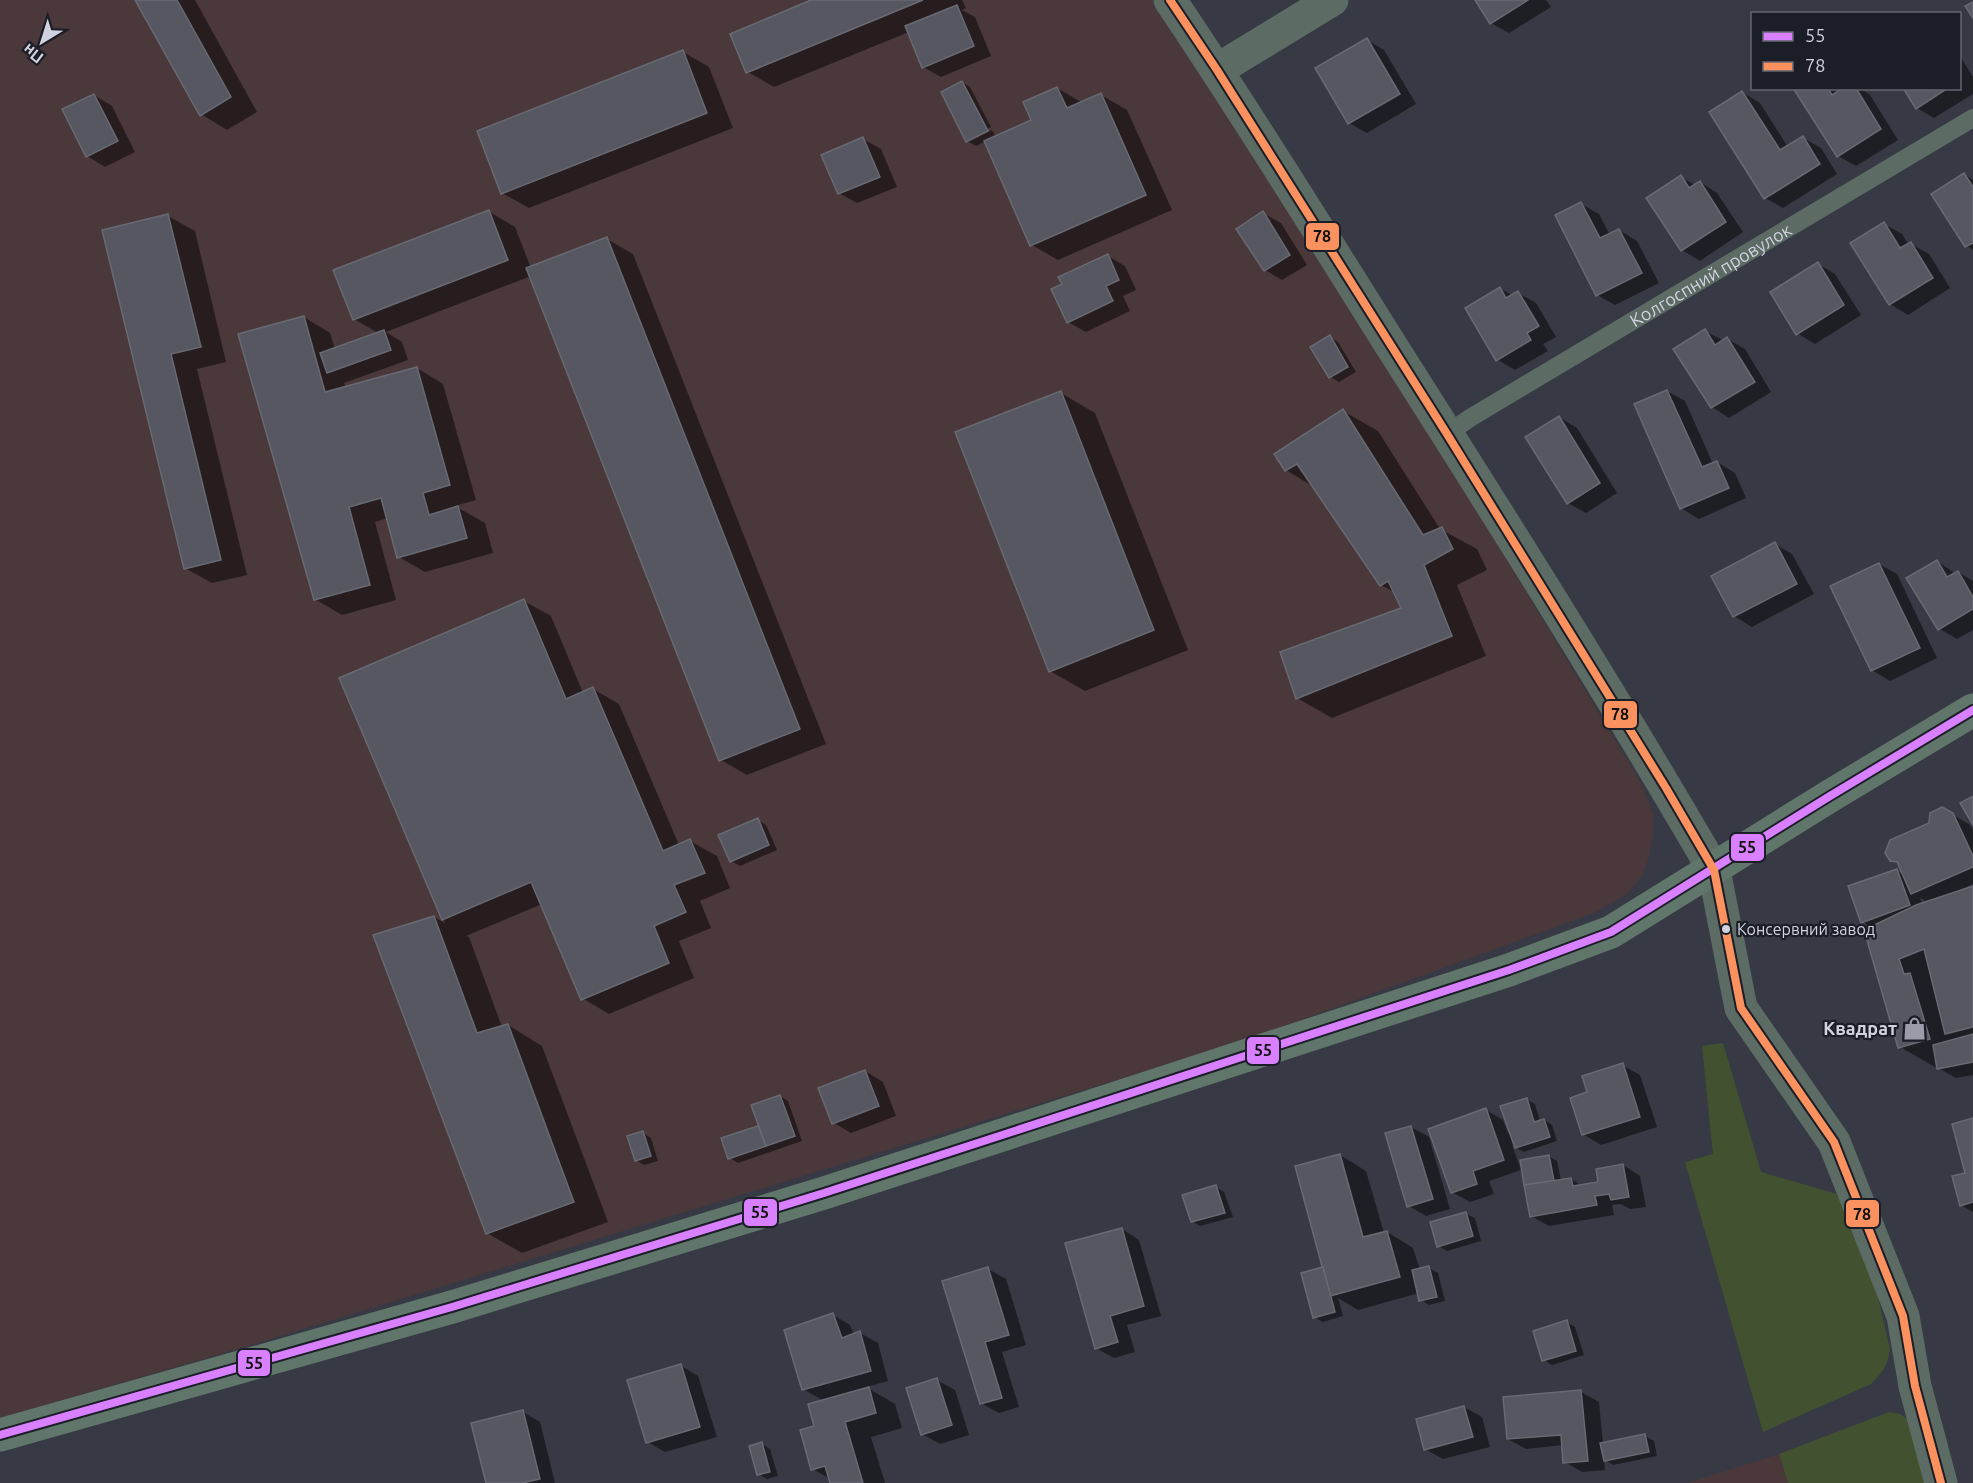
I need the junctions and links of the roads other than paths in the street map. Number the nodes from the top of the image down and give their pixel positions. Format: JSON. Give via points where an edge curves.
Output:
{"nodes":[{"id":1,"x":1170,"y":0,"type":"edge"},
{"id":2,"x":1332,"y":0,"type":"edge"},
{"id":3,"x":1217,"y":70,"type":"junction"},
{"id":4,"x":1973,"y":118,"type":"edge"},
{"id":5,"x":1448,"y":434,"type":"junction"},
{"id":6,"x":1973,"y":710,"type":"edge"},
{"id":7,"x":1714,"y":870,"type":"junction"},
{"id":8,"x":0,"y":1435,"type":"edge"},
{"id":9,"x":1941,"y":1483,"type":"edge"}],
"edges":[{"from":1,"to":3,"type":"street"},
{"from":2,"to":3,"type":"street"},
{"from":3,"to":5,"type":"street"},
{"from":4,"to":5,"type":"lane","name":"Колгоспний провулок"},
{"from":5,"to":7,"type":"street"},
{"from":6,"to":7,"type":"main road"},
{"from":7,"to":8,"type":"main road","via":[[1611,932],[1509,970],[824,1193],[452,1307]]},
{"from":7,"to":9,"type":"street","via":[[1741,1008],[1834,1143],[1903,1316],[1915,1386]]}]}
